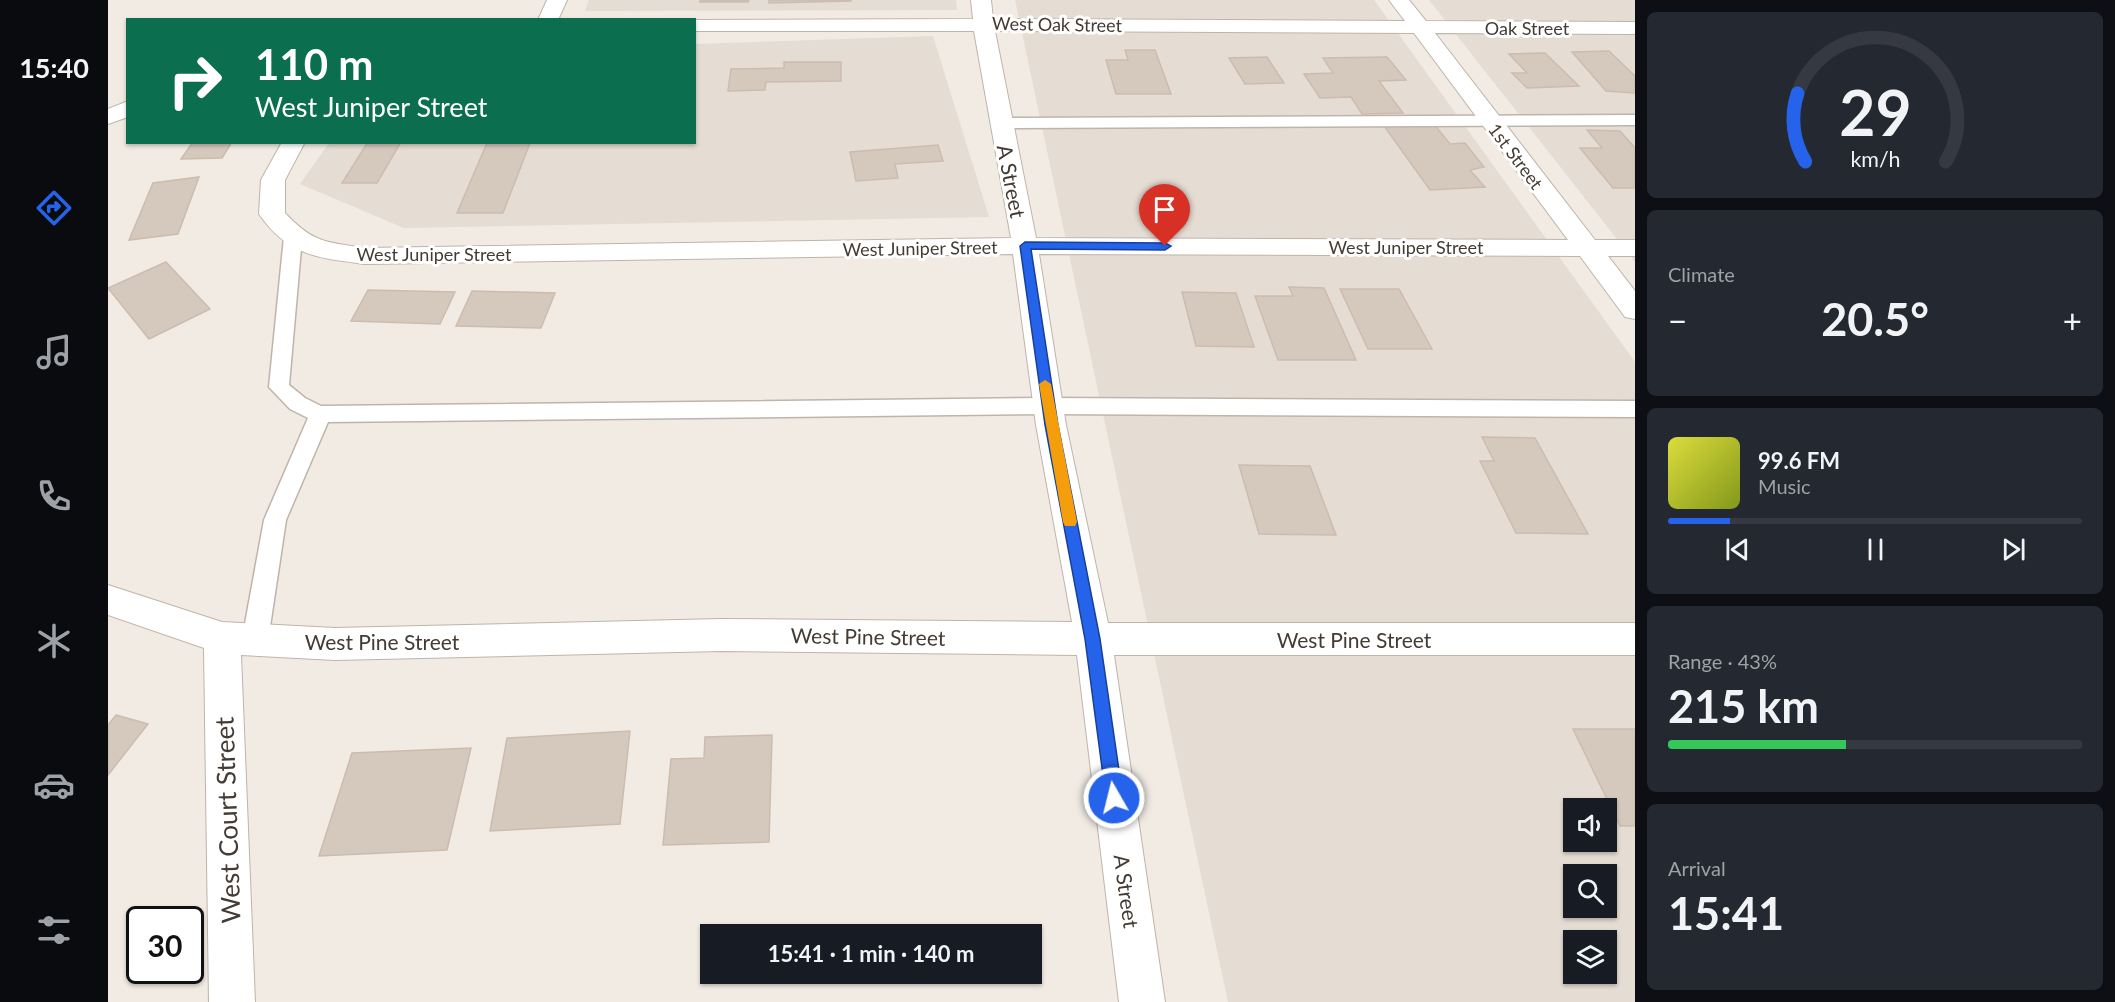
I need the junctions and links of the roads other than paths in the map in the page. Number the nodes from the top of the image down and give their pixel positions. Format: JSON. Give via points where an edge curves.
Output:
{"nodes":[{"id":1,"x":557,"y":0,"type":"edge"},
{"id":2,"x":1399,"y":0,"type":"edge"},
{"id":3,"x":982,"y":11,"type":"edge"},
{"id":4,"x":549,"y":18,"type":"edge"},
{"id":5,"x":696,"y":25,"type":"edge"},
{"id":6,"x":1419,"y":28,"type":"junction"},
{"id":7,"x":1635,"y":28,"type":"edge"},
{"id":8,"x":126,"y":109,"type":"edge"},
{"id":9,"x":108,"y":117,"type":"edge"},
{"id":10,"x":1489,"y":120,"type":"junction"},
{"id":11,"x":1635,"y":120,"type":"edge"},
{"id":12,"x":1001,"y":123,"type":"junction"},
{"id":13,"x":293,"y":144,"type":"edge"},
{"id":14,"x":293,"y":237,"type":"junction"},
{"id":15,"x":1025,"y":246,"type":"junction"},
{"id":16,"x":1586,"y":248,"type":"junction"},
{"id":17,"x":1635,"y":248,"type":"edge"},
{"id":18,"x":1635,"y":310,"type":"edge"},
{"id":19,"x":1048,"y":406,"type":"junction"},
{"id":20,"x":1635,"y":409,"type":"edge"},
{"id":21,"x":320,"y":416,"type":"junction"},
{"id":22,"x":108,"y":600,"type":"edge"},
{"id":23,"x":239,"y":639,"type":"junction"},
{"id":24,"x":1093,"y":639,"type":"junction"},
{"id":25,"x":1635,"y":639,"type":"edge"},
{"id":26,"x":232,"y":1002,"type":"edge"},
{"id":27,"x":1142,"y":1002,"type":"edge"}],
"edges":[{"from":1,"to":4,"type":"street"},
{"from":2,"to":6,"type":"street","name":"1st Street"},
{"from":3,"to":5,"type":"street","name":"West Oak Street"},
{"from":3,"to":6,"type":"street","name":"West Oak Street"},
{"from":3,"to":12,"type":"street","name":"A Street"},
{"from":6,"to":7,"type":"street","name":"Oak Street"},
{"from":6,"to":10,"type":"street","name":"1st Street"},
{"from":8,"to":9,"type":"street"},
{"from":10,"to":11,"type":"lane"},
{"from":10,"to":12,"type":"lane"},
{"from":10,"to":16,"type":"street","name":"1st Street"},
{"from":12,"to":15,"type":"street","name":"A Street"},
{"from":13,"to":14,"type":"street","via":[[273,180],[272,214]]},
{"from":14,"to":15,"type":"street","name":"West Juniper Street","via":[[322,250],[365,256]]},
{"from":14,"to":21,"type":"lane","via":[[279,387],[297,405]]},
{"from":15,"to":16,"type":"street","name":"West Juniper Street"},
{"from":15,"to":19,"type":"street","name":"A Street"},
{"from":16,"to":17,"type":"street","name":"West Juniper Street"},
{"from":16,"to":18,"type":"street","name":"1st Street"},
{"from":19,"to":20,"type":"lane"},
{"from":19,"to":21,"type":"lane"},
{"from":19,"to":24,"type":"street","name":"A Street"},
{"from":21,"to":23,"type":"lane","via":[[275,520]]},
{"from":22,"to":23,"type":"street","name":"West Pine Street"},
{"from":23,"to":24,"type":"street","name":"West Pine Street","via":[[334,644],[721,634]]},
{"from":23,"to":26,"type":"street","name":"West Court Street"},
{"from":24,"to":25,"type":"street","name":"West Pine Street"},
{"from":24,"to":27,"type":"street","name":"A Street"}]}
